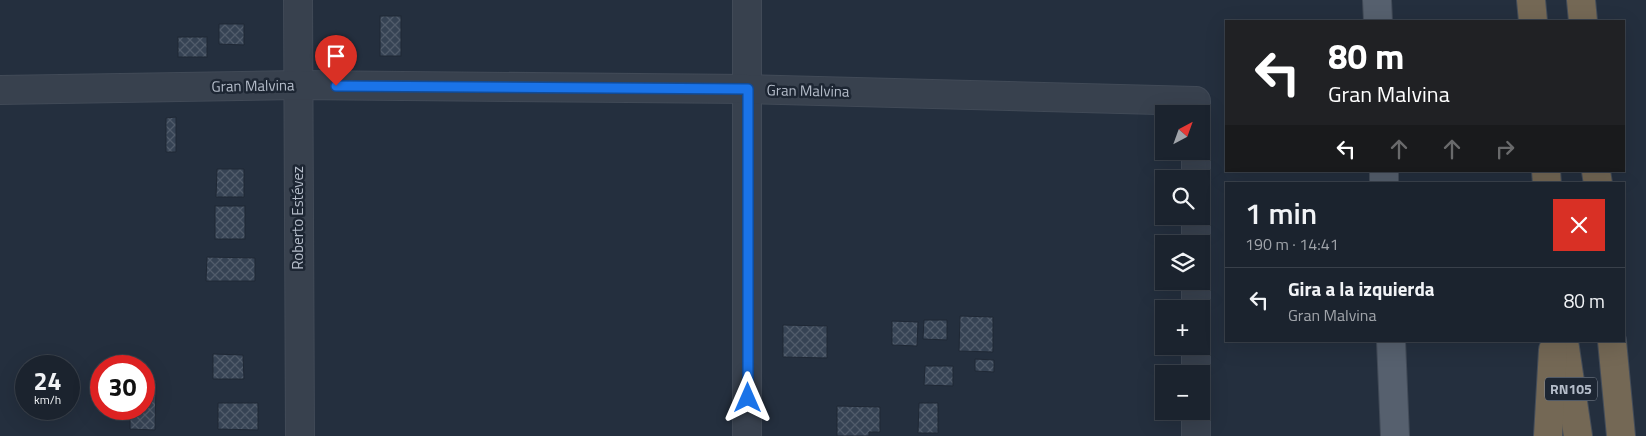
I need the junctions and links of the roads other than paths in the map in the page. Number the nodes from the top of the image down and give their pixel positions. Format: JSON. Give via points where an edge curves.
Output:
{"nodes":[{"id":1,"x":298,"y":0,"type":"edge"},
{"id":2,"x":747,"y":0,"type":"edge"},
{"id":3,"x":1377,"y":0,"type":"edge"},
{"id":4,"x":1531,"y":0,"type":"edge"},
{"id":5,"x":1581,"y":0,"type":"edge"},
{"id":6,"x":1378,"y":20,"type":"edge"},
{"id":7,"x":1533,"y":20,"type":"edge"},
{"id":8,"x":1583,"y":20,"type":"edge"},
{"id":9,"x":297,"y":85,"type":"junction"},
{"id":10,"x":748,"y":89,"type":"junction"},
{"id":11,"x":0,"y":90,"type":"edge"},
{"id":12,"x":1155,"y":105,"type":"edge"},
{"id":13,"x":1391,"y":342,"type":"edge"},
{"id":14,"x":1554,"y":342,"type":"edge"},
{"id":15,"x":1564,"y":342,"type":"edge"},
{"id":16,"x":1612,"y":342,"type":"edge"},
{"id":17,"x":1196,"y":420,"type":"edge"},
{"id":18,"x":300,"y":436,"type":"edge"},
{"id":19,"x":748,"y":436,"type":"edge"},
{"id":20,"x":1196,"y":436,"type":"edge"},
{"id":21,"x":1395,"y":436,"type":"edge"},
{"id":22,"x":1548,"y":436,"type":"edge"},
{"id":23,"x":1578,"y":436,"type":"edge"},
{"id":24,"x":1620,"y":436,"type":"edge"}],
"edges":[{"from":1,"to":9,"type":"street","name":"Roberto Estévez"},
{"from":2,"to":10,"type":"street"},
{"from":3,"to":6,"type":"main road"},
{"from":4,"to":7,"type":"highway"},
{"from":5,"to":8,"type":"highway"},
{"from":9,"to":10,"type":"street","name":"Gran Malvina"},
{"from":9,"to":11,"type":"street","name":"Gran Malvina"},
{"from":9,"to":18,"type":"street","name":"Roberto Estévez"},
{"from":10,"to":12,"type":"street","name":"Gran Malvina"},
{"from":10,"to":19,"type":"street"},
{"from":13,"to":21,"type":"main road"},
{"from":14,"to":22,"type":"highway"},
{"from":15,"to":23,"type":"highway","number":"RN105"},
{"from":16,"to":24,"type":"highway","number":"RN105"},
{"from":17,"to":20,"type":"street"}]}
